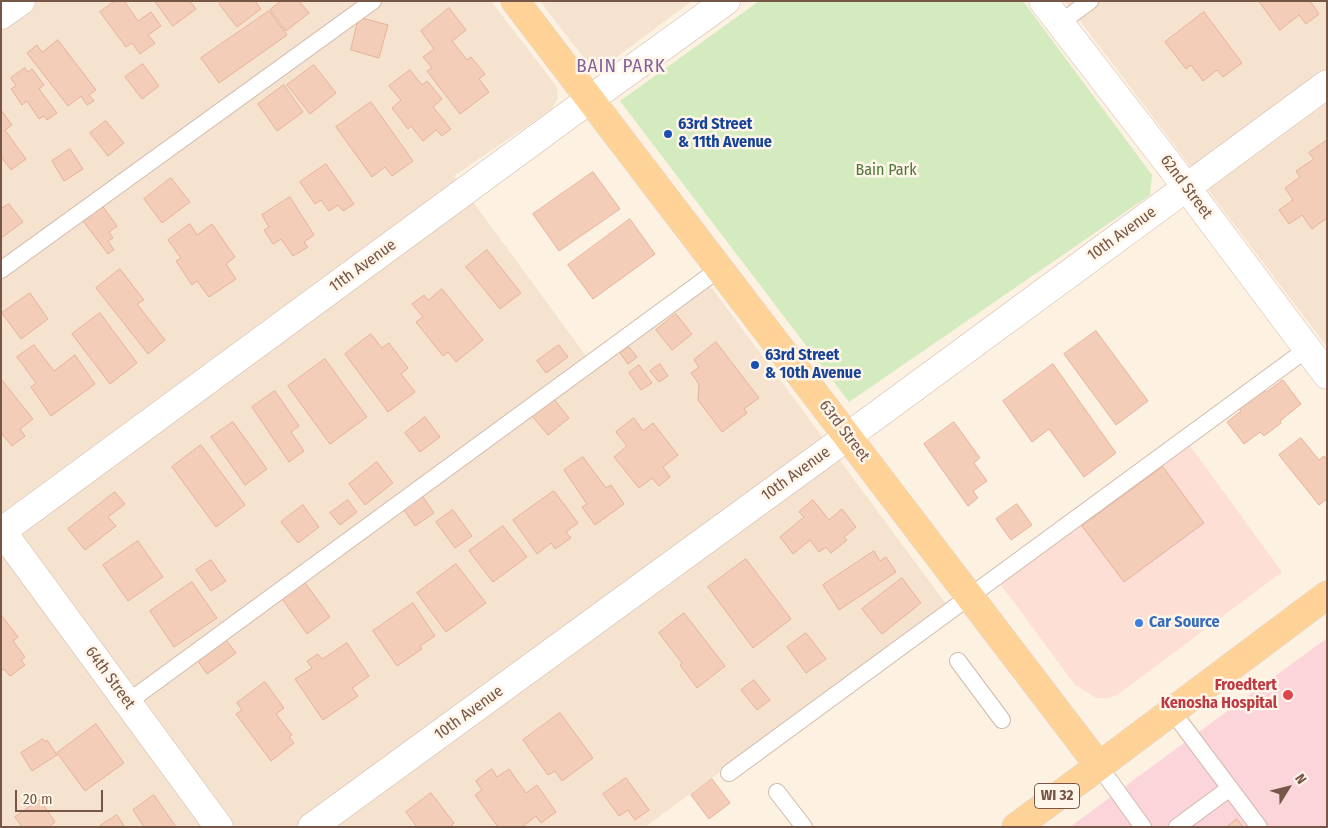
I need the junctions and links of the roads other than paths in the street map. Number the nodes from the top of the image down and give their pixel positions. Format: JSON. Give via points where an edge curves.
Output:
{"nodes":[{"id":1,"x":21,"y":1,"type":"edge"},
{"id":2,"x":373,"y":1,"type":"edge"},
{"id":3,"x":515,"y":1,"type":"edge"},
{"id":4,"x":726,"y":1,"type":"edge"},
{"id":5,"x":1044,"y":1,"type":"edge"},
{"id":6,"x":1090,"y":1,"type":"edge"},
{"id":7,"x":1,"y":15,"type":"edge"},
{"id":8,"x":1060,"y":23,"type":"junction"},
{"id":9,"x":1327,"y":84,"type":"edge"},
{"id":10,"x":590,"y":99,"type":"junction"},
{"id":11,"x":1186,"y":187,"type":"junction"},
{"id":12,"x":719,"y":269,"type":"junction"},
{"id":13,"x":1,"y":270,"type":"edge"},
{"id":14,"x":1307,"y":350,"type":"junction"},
{"id":15,"x":1327,"y":375,"type":"edge"},
{"id":16,"x":847,"y":437,"type":"junction"},
{"id":17,"x":2,"y":531,"type":"edge"},
{"id":18,"x":1327,"y":596,"type":"edge"},
{"id":19,"x":970,"y":597,"type":"junction"},
{"id":20,"x":958,"y":661,"type":"dead end"},
{"id":21,"x":128,"y":702,"type":"junction"},
{"id":22,"x":1172,"y":711,"type":"junction"},
{"id":23,"x":1002,"y":720,"type":"dead end"},
{"id":24,"x":1099,"y":766,"type":"junction"},
{"id":25,"x":729,"y":773,"type":"dead end"},
{"id":26,"x":1230,"y":788,"type":"junction"},
{"id":27,"x":777,"y":792,"type":"dead end"},
{"id":28,"x":219,"y":827,"type":"edge"},
{"id":29,"x":312,"y":827,"type":"edge"},
{"id":30,"x":804,"y":827,"type":"edge"},
{"id":31,"x":1016,"y":827,"type":"edge"},
{"id":32,"x":1143,"y":827,"type":"edge"},
{"id":33,"x":1177,"y":827,"type":"edge"},
{"id":34,"x":1259,"y":827,"type":"edge"}],
"edges":[{"from":1,"to":7,"type":"street"},
{"from":2,"to":13,"type":"lane"},
{"from":3,"to":10,"type":"main road","name":"63rd Street"},
{"from":4,"to":10,"type":"street","name":"11th Avenue"},
{"from":5,"to":8,"type":"street","name":"62nd Street"},
{"from":6,"to":8,"type":"lane"},
{"from":8,"to":11,"type":"street","name":"62nd Street"},
{"from":9,"to":11,"type":"street","name":"10th Avenue"},
{"from":10,"to":12,"type":"main road","name":"63rd Street"},
{"from":10,"to":17,"type":"street","name":"11th Avenue"},
{"from":11,"to":14,"type":"street","name":"62nd Street"},
{"from":11,"to":16,"type":"street","name":"10th Avenue"},
{"from":12,"to":16,"type":"main road","name":"63rd Street"},
{"from":12,"to":21,"type":"lane"},
{"from":14,"to":15,"type":"street","name":"62nd Street"},
{"from":14,"to":19,"type":"lane"},
{"from":16,"to":19,"type":"main road","name":"63rd Street"},
{"from":16,"to":29,"type":"street","name":"10th Avenue"},
{"from":17,"to":21,"type":"street","name":"64th Street"},
{"from":18,"to":22,"type":"main road","number":"WI 32"},
{"from":19,"to":24,"type":"main road","name":"63rd Street"},
{"from":19,"to":25,"type":"lane"},
{"from":20,"to":23,"type":"lane"},
{"from":21,"to":28,"type":"street","name":"64th Street"},
{"from":22,"to":24,"type":"main road","number":"WI 32"},
{"from":22,"to":26,"type":"lane"},
{"from":24,"to":31,"type":"main road","number":"WI 32"},
{"from":24,"to":32,"type":"lane"},
{"from":26,"to":33,"type":"lane"},
{"from":26,"to":34,"type":"lane"},
{"from":27,"to":30,"type":"lane"}]}
